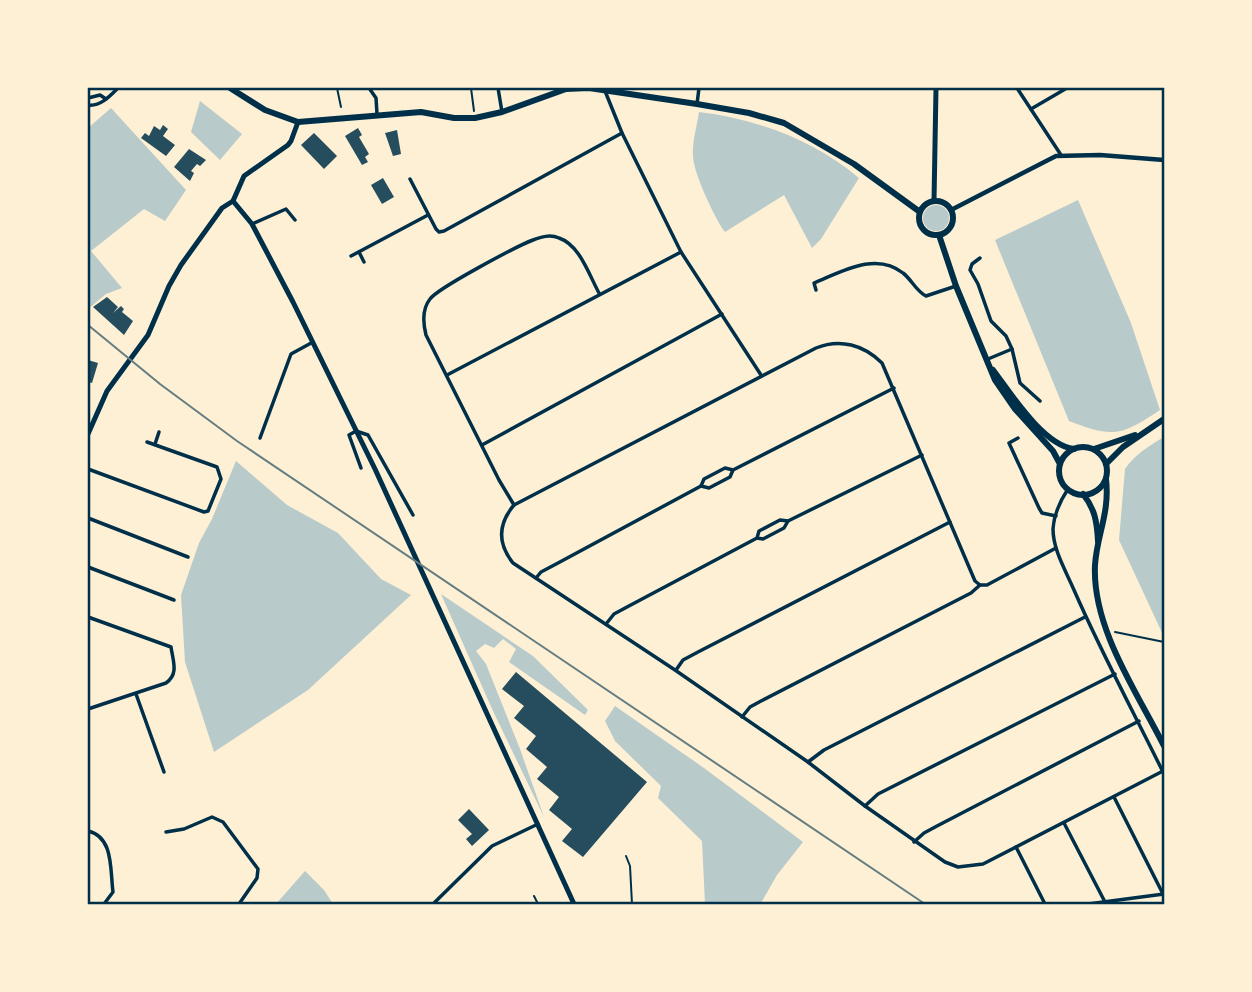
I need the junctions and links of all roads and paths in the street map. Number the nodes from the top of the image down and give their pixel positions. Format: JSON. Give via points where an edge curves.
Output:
{"nodes":[{"id":1,"x":118,"y":88,"type":"edge"},
{"id":2,"x":230,"y":88,"type":"edge"},
{"id":3,"x":337,"y":88,"type":"edge"},
{"id":4,"x":369,"y":88,"type":"edge"},
{"id":5,"x":471,"y":88,"type":"edge"},
{"id":6,"x":498,"y":88,"type":"edge"},
{"id":7,"x":566,"y":88,"type":"edge"},
{"id":8,"x":699,"y":88,"type":"edge"},
{"id":9,"x":936,"y":88,"type":"edge"},
{"id":10,"x":1017,"y":88,"type":"edge"},
{"id":11,"x":1066,"y":88,"type":"edge"},
{"id":12,"x":604,"y":89,"type":"edge"},
{"id":13,"x":88,"y":98,"type":"edge"},
{"id":14,"x":106,"y":99,"type":"junction"},
{"id":15,"x":697,"y":104,"type":"junction"},
{"id":16,"x":88,"y":105,"type":"edge"},
{"id":17,"x":341,"y":107,"type":"dead end"},
{"id":18,"x":1031,"y":109,"type":"junction"},
{"id":19,"x":502,"y":112,"type":"junction"},
{"id":20,"x":377,"y":114,"type":"junction"},
{"id":21,"x":475,"y":118,"type":"junction"},
{"id":22,"x":298,"y":122,"type":"junction"},
{"id":23,"x":622,"y":133,"type":"junction"},
{"id":24,"x":1061,"y":155,"type":"junction"},
{"id":25,"x":1164,"y":160,"type":"edge"},
{"id":26,"x":410,"y":179,"type":"dead end"},
{"id":27,"x":421,"y":181,"type":"dead end"},
{"id":28,"x":413,"y":186,"type":"junction"},
{"id":29,"x":233,"y":201,"type":"junction"},
{"id":30,"x":934,"y":201,"type":"junction"},
{"id":31,"x":951,"y":210,"type":"junction"},
{"id":32,"x":920,"y":212,"type":"junction"},
{"id":33,"x":428,"y":215,"type":"junction"},
{"id":34,"x":295,"y":220,"type":"dead end"},
{"id":35,"x":251,"y":224,"type":"junction"},
{"id":36,"x":939,"y":235,"type":"junction"},
{"id":37,"x":359,"y":252,"type":"junction"},
{"id":38,"x":681,"y":252,"type":"junction"},
{"id":39,"x":351,"y":256,"type":"dead end"},
{"id":40,"x":980,"y":258,"type":"dead end"},
{"id":41,"x":365,"y":262,"type":"dead end"},
{"id":42,"x":956,"y":286,"type":"junction"},
{"id":43,"x":816,"y":290,"type":"dead end"},
{"id":44,"x":598,"y":293,"type":"junction"},
{"id":45,"x":722,"y":314,"type":"junction"},
{"id":46,"x":313,"y":342,"type":"junction"},
{"id":47,"x":1012,"y":349,"type":"junction"},
{"id":48,"x":989,"y":362,"type":"junction"},
{"id":49,"x":447,"y":375,"type":"junction"},
{"id":50,"x":761,"y":375,"type":"junction"},
{"id":51,"x":894,"y":387,"type":"junction"},
{"id":52,"x":1041,"y":401,"type":"dead end"},
{"id":53,"x":1164,"y":419,"type":"edge"},
{"id":54,"x":1146,"y":430,"type":"junction"},
{"id":55,"x":356,"y":431,"type":"junction"},
{"id":56,"x":159,"y":432,"type":"dead end"},
{"id":57,"x":88,"y":433,"type":"edge"},
{"id":58,"x":260,"y":438,"type":"dead end"},
{"id":59,"x":1018,"y":438,"type":"dead end"},
{"id":60,"x":147,"y":442,"type":"dead end"},
{"id":61,"x":155,"y":444,"type":"junction"},
{"id":62,"x":482,"y":446,"type":"junction"},
{"id":63,"x":1074,"y":449,"type":"junction"},
{"id":64,"x":1094,"y":449,"type":"junction"},
{"id":65,"x":922,"y":455,"type":"junction"},
{"id":66,"x":1060,"y":464,"type":"junction"},
{"id":67,"x":1106,"y":464,"type":"junction"},
{"id":68,"x":361,"y":468,"type":"dead end"},
{"id":69,"x":88,"y":469,"type":"edge"},
{"id":70,"x":733,"y":470,"type":"junction"},
{"id":71,"x":1106,"y":479,"type":"junction"},
{"id":72,"x":701,"y":486,"type":"junction"},
{"id":73,"x":1069,"y":489,"type":"junction"},
{"id":74,"x":1083,"y":495,"type":"junction"},
{"id":75,"x":514,"y":505,"type":"junction"},
{"id":76,"x":412,"y":515,"type":"dead end"},
{"id":77,"x":1056,"y":516,"type":"junction"},
{"id":78,"x":88,"y":518,"type":"edge"},
{"id":79,"x":788,"y":521,"type":"junction"},
{"id":80,"x":950,"y":522,"type":"junction"},
{"id":81,"x":757,"y":538,"type":"junction"},
{"id":82,"x":1056,"y":548,"type":"junction"},
{"id":83,"x":1098,"y":548,"type":"junction"},
{"id":84,"x":188,"y":557,"type":"dead end"},
{"id":85,"x":88,"y":567,"type":"edge"},
{"id":86,"x":536,"y":578,"type":"junction"},
{"id":87,"x":980,"y":585,"type":"junction"},
{"id":88,"x":174,"y":600,"type":"dead end"},
{"id":89,"x":88,"y":617,"type":"edge"},
{"id":90,"x":1086,"y":617,"type":"junction"},
{"id":91,"x":606,"y":624,"type":"junction"},
{"id":92,"x":1115,"y":632,"type":"dead end"},
{"id":93,"x":1164,"y":642,"type":"edge"},
{"id":94,"x":675,"y":670,"type":"junction"},
{"id":95,"x":1115,"y":674,"type":"junction"},
{"id":96,"x":136,"y":694,"type":"junction"},
{"id":97,"x":88,"y":709,"type":"edge"},
{"id":98,"x":742,"y":717,"type":"junction"},
{"id":99,"x":1139,"y":721,"type":"junction"},
{"id":100,"x":1164,"y":746,"type":"edge"},
{"id":101,"x":808,"y":762,"type":"junction"},
{"id":102,"x":164,"y":772,"type":"dead end"},
{"id":103,"x":1164,"y":773,"type":"edge"},
{"id":104,"x":1114,"y":797,"type":"junction"},
{"id":105,"x":865,"y":806,"type":"junction"},
{"id":106,"x":1064,"y":822,"type":"junction"},
{"id":107,"x":538,"y":824,"type":"junction"},
{"id":108,"x":88,"y":831,"type":"edge"},
{"id":109,"x":166,"y":832,"type":"dead end"},
{"id":110,"x":915,"y":842,"type":"junction"},
{"id":111,"x":1016,"y":847,"type":"junction"},
{"id":112,"x":626,"y":856,"type":"dead end"},
{"id":113,"x":1164,"y":895,"type":"edge"},
{"id":114,"x":534,"y":896,"type":"dead end"},
{"id":115,"x":1105,"y":902,"type":"junction"},
{"id":116,"x":104,"y":905,"type":"edge"},
{"id":117,"x":239,"y":905,"type":"edge"},
{"id":118,"x":433,"y":905,"type":"edge"},
{"id":119,"x":538,"y":905,"type":"edge"},
{"id":120,"x":574,"y":905,"type":"edge"},
{"id":121,"x":632,"y":905,"type":"edge"},
{"id":122,"x":1045,"y":905,"type":"edge"},
{"id":123,"x":1088,"y":905,"type":"edge"}],
"edges":[{"from":1,"to":14,"type":"street"},
{"from":2,"to":22,"type":"main road","via":[[265,110]]},
{"from":3,"to":17,"type":"path"},
{"from":4,"to":20,"type":"street","via":[[376,98]]},
{"from":5,"to":21,"type":"path"},
{"from":6,"to":19,"type":"street"},
{"from":7,"to":12,"type":"main road"},
{"from":7,"to":19,"type":"main road"},
{"from":8,"to":15,"type":"street"},
{"from":9,"to":30,"type":"main road"},
{"from":10,"to":18,"type":"street"},
{"from":11,"to":18,"type":"street"},
{"from":12,"to":15,"type":"main road"},
{"from":12,"to":23,"type":"street"},
{"from":13,"to":14,"type":"street","via":[[100,94]]},
{"from":14,"to":16,"type":"street"},
{"from":15,"to":32,"type":"main road","via":[[783,123],[854,164]]},
{"from":18,"to":24,"type":"street"},
{"from":19,"to":21,"type":"main road"},
{"from":20,"to":21,"type":"main road","via":[[421,112]]},
{"from":20,"to":22,"type":"main road"},
{"from":22,"to":29,"type":"main road","via":[[288,145],[244,176]]},
{"from":23,"to":33,"type":"street","via":[[444,231],[436,229]]},
{"from":23,"to":38,"type":"street"},
{"from":24,"to":25,"type":"street"},
{"from":24,"to":31,"type":"street"},
{"from":26,"to":28,"type":"street"},
{"from":27,"to":28,"type":"street"},
{"from":28,"to":33,"type":"street"},
{"from":29,"to":35,"type":"main road"},
{"from":29,"to":57,"type":"main road","via":[[222,208],[173,277],[148,335],[98,405]]},
{"from":30,"to":31,"type":"main road"},
{"from":30,"to":32,"type":"main road"},
{"from":31,"to":36,"type":"main road","via":[[951,227]]},
{"from":32,"to":36,"type":"main road","via":[[922,228]]},
{"from":33,"to":37,"type":"street"},
{"from":34,"to":35,"type":"street","via":[[286,209]]},
{"from":35,"to":46,"type":"main road"},
{"from":36,"to":42,"type":"main road"},
{"from":37,"to":39,"type":"street"},
{"from":37,"to":41,"type":"street"},
{"from":38,"to":44,"type":"street"},
{"from":38,"to":45,"type":"street"},
{"from":40,"to":47,"type":"street","via":[[970,271],[991,321]]},
{"from":42,"to":43,"type":"street","via":[[926,296],[904,273],[877,263],[856,266],[814,284]]},
{"from":42,"to":48,"type":"main road"},
{"from":44,"to":49,"type":"street"},
{"from":44,"to":49,"type":"street","via":[[571,245],[548,236],[525,244],[430,298],[423,325]]},
{"from":45,"to":50,"type":"street"},
{"from":45,"to":62,"type":"street"},
{"from":46,"to":55,"type":"main road"},
{"from":46,"to":58,"type":"street","via":[[289,357]]},
{"from":47,"to":48,"type":"street"},
{"from":47,"to":52,"type":"street","via":[[1020,383]]},
{"from":48,"to":63,"type":"main road","via":[[1020,407],[1046,434]]},
{"from":48,"to":66,"type":"main road","via":[[1000,390]]},
{"from":49,"to":62,"type":"street"},
{"from":50,"to":51,"type":"street","via":[[828,343],[843,343],[879,359]]},
{"from":50,"to":75,"type":"street"},
{"from":51,"to":65,"type":"street"},
{"from":51,"to":70,"type":"street"},
{"from":53,"to":54,"type":"main road"},
{"from":54,"to":64,"type":"main road"},
{"from":54,"to":67,"type":"main road"},
{"from":55,"to":68,"type":"street","via":[[349,435]]},
{"from":55,"to":76,"type":"street","via":[[368,435]]},
{"from":55,"to":107,"type":"main road"},
{"from":56,"to":61,"type":"street"},
{"from":59,"to":77,"type":"street","via":[[1009,443],[1038,508]]},
{"from":60,"to":61,"type":"street"},
{"from":61,"to":69,"type":"street","via":[[217,467],[221,479],[208,511]]},
{"from":62,"to":75,"type":"street"},
{"from":63,"to":64,"type":"main road"},
{"from":63,"to":66,"type":"main road"},
{"from":64,"to":67,"type":"main road"},
{"from":65,"to":79,"type":"street"},
{"from":65,"to":80,"type":"street"},
{"from":66,"to":73,"type":"main road","via":[[1061,478]]},
{"from":67,"to":71,"type":"main road"},
{"from":70,"to":72,"type":"street","via":[[730,477],[709,488]]},
{"from":70,"to":72,"type":"street","via":[[725,468],[704,479]]},
{"from":71,"to":74,"type":"main road","via":[[1099,489]]},
{"from":71,"to":83,"type":"main road","via":[[1105,522]]},
{"from":72,"to":86,"type":"street"},
{"from":73,"to":74,"type":"main road"},
{"from":73,"to":77,"type":"street"},
{"from":74,"to":83,"type":"main road","via":[[1096,516]]},
{"from":75,"to":86,"type":"street","via":[[503,520],[502,546],[513,563]]},
{"from":77,"to":82,"type":"street"},
{"from":78,"to":84,"type":"street"},
{"from":79,"to":81,"type":"street","via":[[784,528]]},
{"from":79,"to":81,"type":"street","via":[[780,520],[759,531]]},
{"from":80,"to":87,"type":"street"},
{"from":80,"to":94,"type":"street","via":[[683,660]]},
{"from":81,"to":91,"type":"street","via":[[614,614]]},
{"from":82,"to":87,"type":"street"},
{"from":82,"to":90,"type":"street"},
{"from":83,"to":100,"type":"main road","via":[[1095,564],[1100,610]]},
{"from":85,"to":88,"type":"street"},
{"from":86,"to":91,"type":"street"},
{"from":87,"to":98,"type":"street","via":[[750,707]]},
{"from":89,"to":96,"type":"street","via":[[171,647],[172,678]]},
{"from":90,"to":95,"type":"street"},
{"from":90,"to":101,"type":"street"},
{"from":91,"to":94,"type":"street"},
{"from":92,"to":93,"type":"path"},
{"from":94,"to":98,"type":"street"},
{"from":95,"to":99,"type":"street"},
{"from":95,"to":105,"type":"street","via":[[878,794]]},
{"from":96,"to":97,"type":"street"},
{"from":96,"to":102,"type":"street"},
{"from":98,"to":101,"type":"street"},
{"from":99,"to":103,"type":"street"},
{"from":99,"to":110,"type":"street","via":[[924,833]]},
{"from":101,"to":105,"type":"street"},
{"from":103,"to":104,"type":"street"},
{"from":104,"to":106,"type":"street"},
{"from":104,"to":113,"type":"street"},
{"from":105,"to":110,"type":"street"},
{"from":106,"to":111,"type":"street"},
{"from":106,"to":115,"type":"street"},
{"from":107,"to":118,"type":"street","via":[[492,846]]},
{"from":107,"to":120,"type":"main road"},
{"from":108,"to":116,"type":"street","via":[[107,845],[113,892]]},
{"from":109,"to":117,"type":"street","via":[[212,817],[223,822],[258,869]]},
{"from":110,"to":111,"type":"street","via":[[958,867],[983,864]]},
{"from":111,"to":122,"type":"street"},
{"from":112,"to":121,"type":"lane"},
{"from":113,"to":115,"type":"street"},
{"from":114,"to":119,"type":"lane"},
{"from":115,"to":123,"type":"street"}]}
